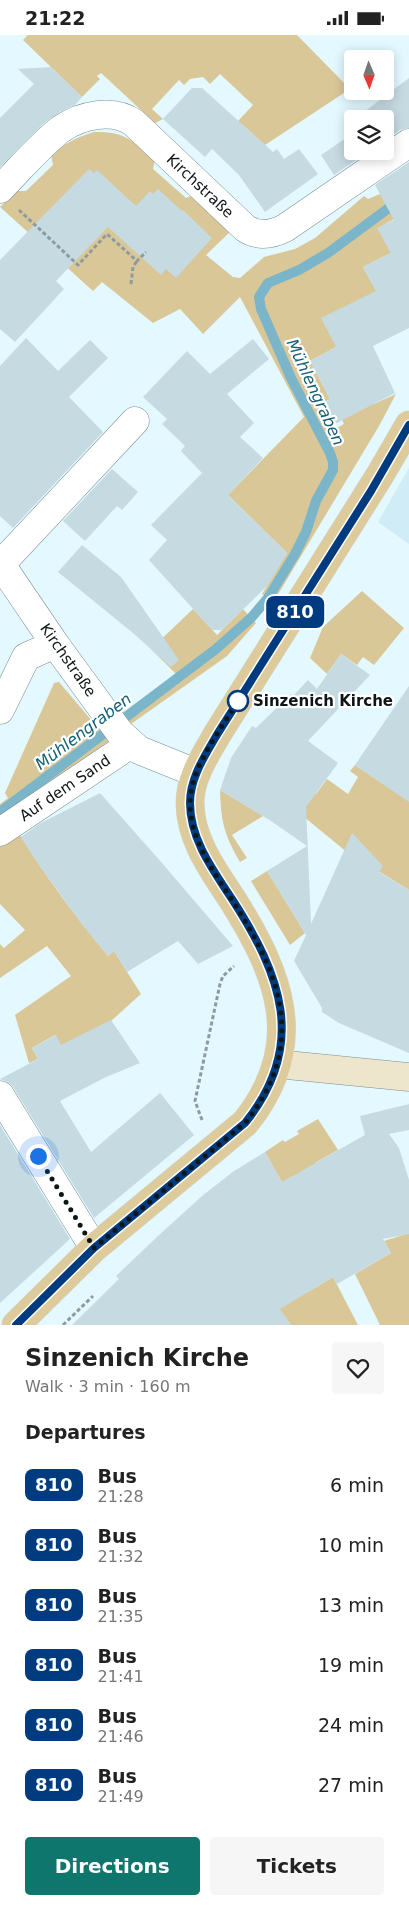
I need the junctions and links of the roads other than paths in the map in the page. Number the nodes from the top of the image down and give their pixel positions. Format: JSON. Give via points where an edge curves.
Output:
{"nodes":[{"id":1,"x":409,"y":143,"type":"edge"},
{"id":2,"x":7,"y":198,"type":"edge"},
{"id":3,"x":135,"y":421,"type":"dead end"},
{"id":4,"x":409,"y":425,"type":"edge"},
{"id":5,"x":1,"y":563,"type":"edge"},
{"id":6,"x":55,"y":644,"type":"junction"},
{"id":7,"x":0,"y":710,"type":"edge"},
{"id":8,"x":121,"y":733,"type":"junction"},
{"id":9,"x":196,"y":773,"type":"junction"},
{"id":10,"x":0,"y":832,"type":"edge"},
{"id":11,"x":277,"y":1064,"type":"junction"},
{"id":12,"x":409,"y":1077,"type":"edge"},
{"id":13,"x":0,"y":1095,"type":"edge"},
{"id":14,"x":94,"y":1248,"type":"junction"},
{"id":15,"x":16,"y":1325,"type":"edge"}],
"edges":[{"from":1,"to":2,"type":"street","name":"Kirchstraße","via":[[285,228],[265,235],[245,228],[134,123],[114,114],[91,116],[61,130]]},
{"from":3,"to":5,"type":"street","name":"Kirchstraße"},
{"from":4,"to":9,"type":"main road"},
{"from":5,"to":6,"type":"street","name":"Kirchstraße"},
{"from":6,"to":7,"type":"street","via":[[26,657]]},
{"from":6,"to":8,"type":"street","name":"Kirchstraße"},
{"from":8,"to":9,"type":"street","name":"Kirchstraße","via":[[140,750]]},
{"from":8,"to":10,"type":"street","name":"Auf dem Sand"},
{"from":9,"to":11,"type":"main road","via":[[190,811],[200,844],[259,944],[277,991],[282,1034]]},
{"from":11,"to":12,"type":"street"},
{"from":11,"to":14,"type":"main road","via":[[263,1097],[245,1123]]},
{"from":13,"to":14,"type":"street"},
{"from":14,"to":15,"type":"main road"}]}
